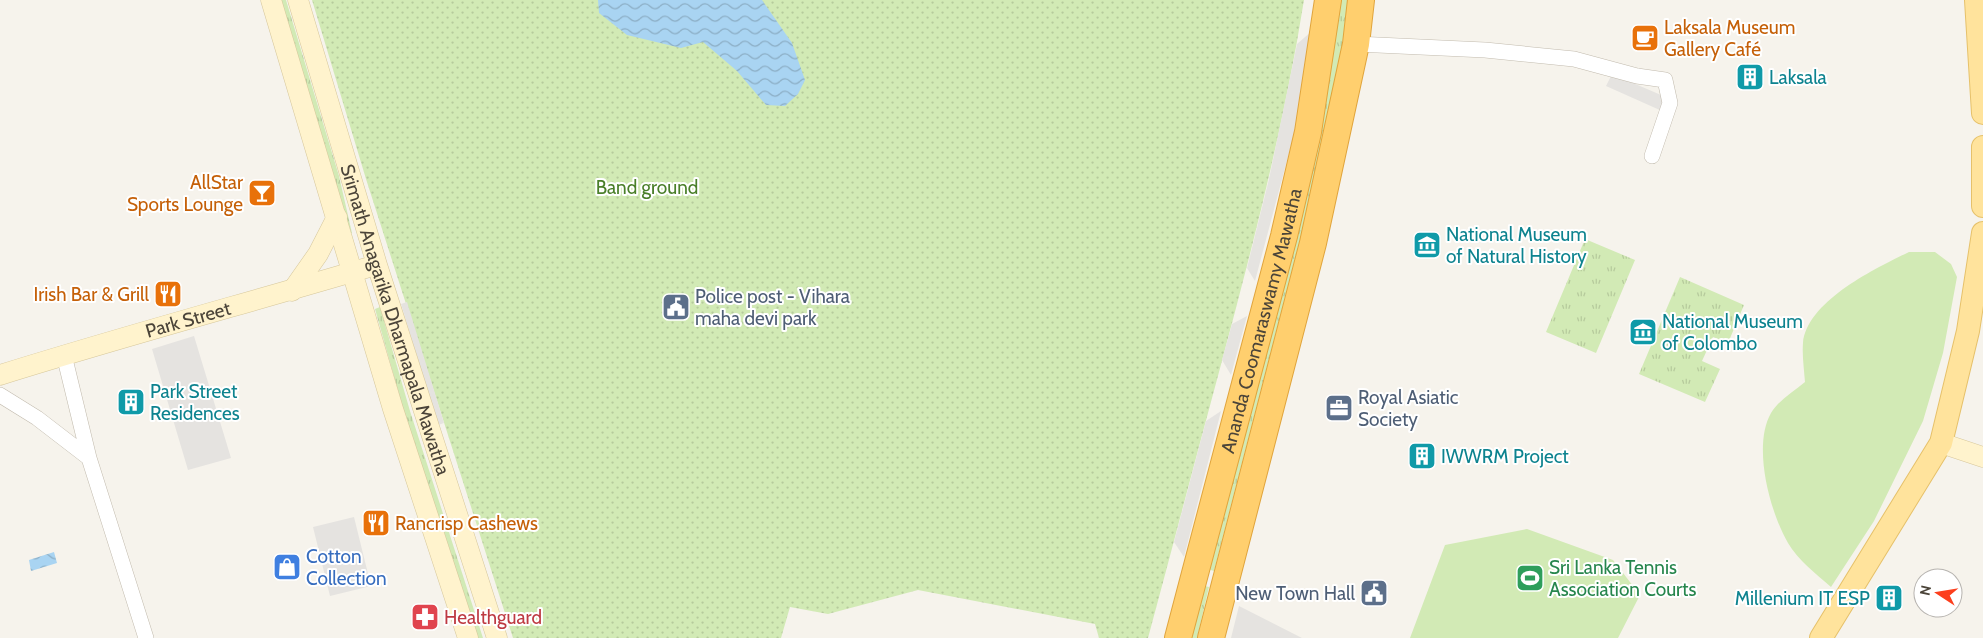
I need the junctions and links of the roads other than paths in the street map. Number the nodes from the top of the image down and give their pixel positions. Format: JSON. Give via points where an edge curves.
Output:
{"nodes":[{"id":1,"x":271,"y":0,"type":"edge"},
{"id":2,"x":298,"y":0,"type":"edge"},
{"id":3,"x":1328,"y":0,"type":"edge"},
{"id":4,"x":1361,"y":0,"type":"edge"},
{"id":5,"x":1976,"y":0,"type":"edge"},
{"id":6,"x":1356,"y":44,"type":"junction"},
{"id":7,"x":1983,"y":113,"type":"edge"},
{"id":8,"x":1983,"y":147,"type":"edge"},
{"id":9,"x":1652,"y":156,"type":"dead end"},
{"id":10,"x":1983,"y":206,"type":"edge"},
{"id":11,"x":337,"y":217,"type":"junction"},
{"id":12,"x":1983,"y":232,"type":"edge"},
{"id":13,"x":377,"y":265,"type":"junction"},
{"id":14,"x":353,"y":272,"type":"junction"},
{"id":15,"x":292,"y":291,"type":"junction"},
{"id":16,"x":64,"y":355,"type":"junction"},
{"id":17,"x":0,"y":375,"type":"edge"},
{"id":18,"x":0,"y":395,"type":"edge"},
{"id":19,"x":1941,"y":443,"type":"junction"},
{"id":20,"x":1983,"y":457,"type":"edge"},
{"id":21,"x":89,"y":458,"type":"junction"},
{"id":22,"x":146,"y":638,"type":"edge"},
{"id":23,"x":468,"y":638,"type":"edge"},
{"id":24,"x":497,"y":638,"type":"edge"},
{"id":25,"x":1178,"y":638,"type":"edge"},
{"id":26,"x":1211,"y":638,"type":"edge"},
{"id":27,"x":1821,"y":638,"type":"edge"}],
"edges":[{"from":1,"to":11,"type":"main road","name":"Srimath Anagarika Dharmapala Mawatha"},
{"from":2,"to":13,"type":"main road","name":"Srimath Anagarika Dharmapala Mawatha"},
{"from":3,"to":25,"type":"highway","name":"Ananda Coomaraswamy Mawatha","via":[[1306,142],[1284,236]]},
{"from":4,"to":6,"type":"highway","name":"Ananda Coomaraswamy Mawatha"},
{"from":5,"to":7,"type":"main road"},
{"from":6,"to":9,"type":"street","via":[[1485,50],[1574,59],[1665,80],[1670,103]]},
{"from":6,"to":26,"type":"highway","name":"Ananda Coomaraswamy Mawatha","via":[[1313,243]]},
{"from":8,"to":10,"type":"main road"},
{"from":11,"to":14,"type":"main road","name":"Srimath Anagarika Dharmapala Mawatha"},
{"from":11,"to":15,"type":"main road","via":[[313,262]]},
{"from":12,"to":19,"type":"main road","via":[[1968,330]]},
{"from":13,"to":14,"type":"main road","name":"Park Street"},
{"from":13,"to":24,"type":"main road","name":"Srimath Anagarika Dharmapala Mawatha"},
{"from":14,"to":15,"type":"main road","name":"Park Street"},
{"from":14,"to":23,"type":"main road","name":"Srimath Anagarika Dharmapala Mawatha","via":[[393,409]]},
{"from":15,"to":16,"type":"main road","name":"Park Street"},
{"from":16,"to":17,"type":"main road","name":"Park Street"},
{"from":16,"to":21,"type":"street"},
{"from":18,"to":21,"type":"street","via":[[37,418]]},
{"from":19,"to":20,"type":"main road"},
{"from":19,"to":27,"type":"main road"},
{"from":21,"to":22,"type":"street"}]}
